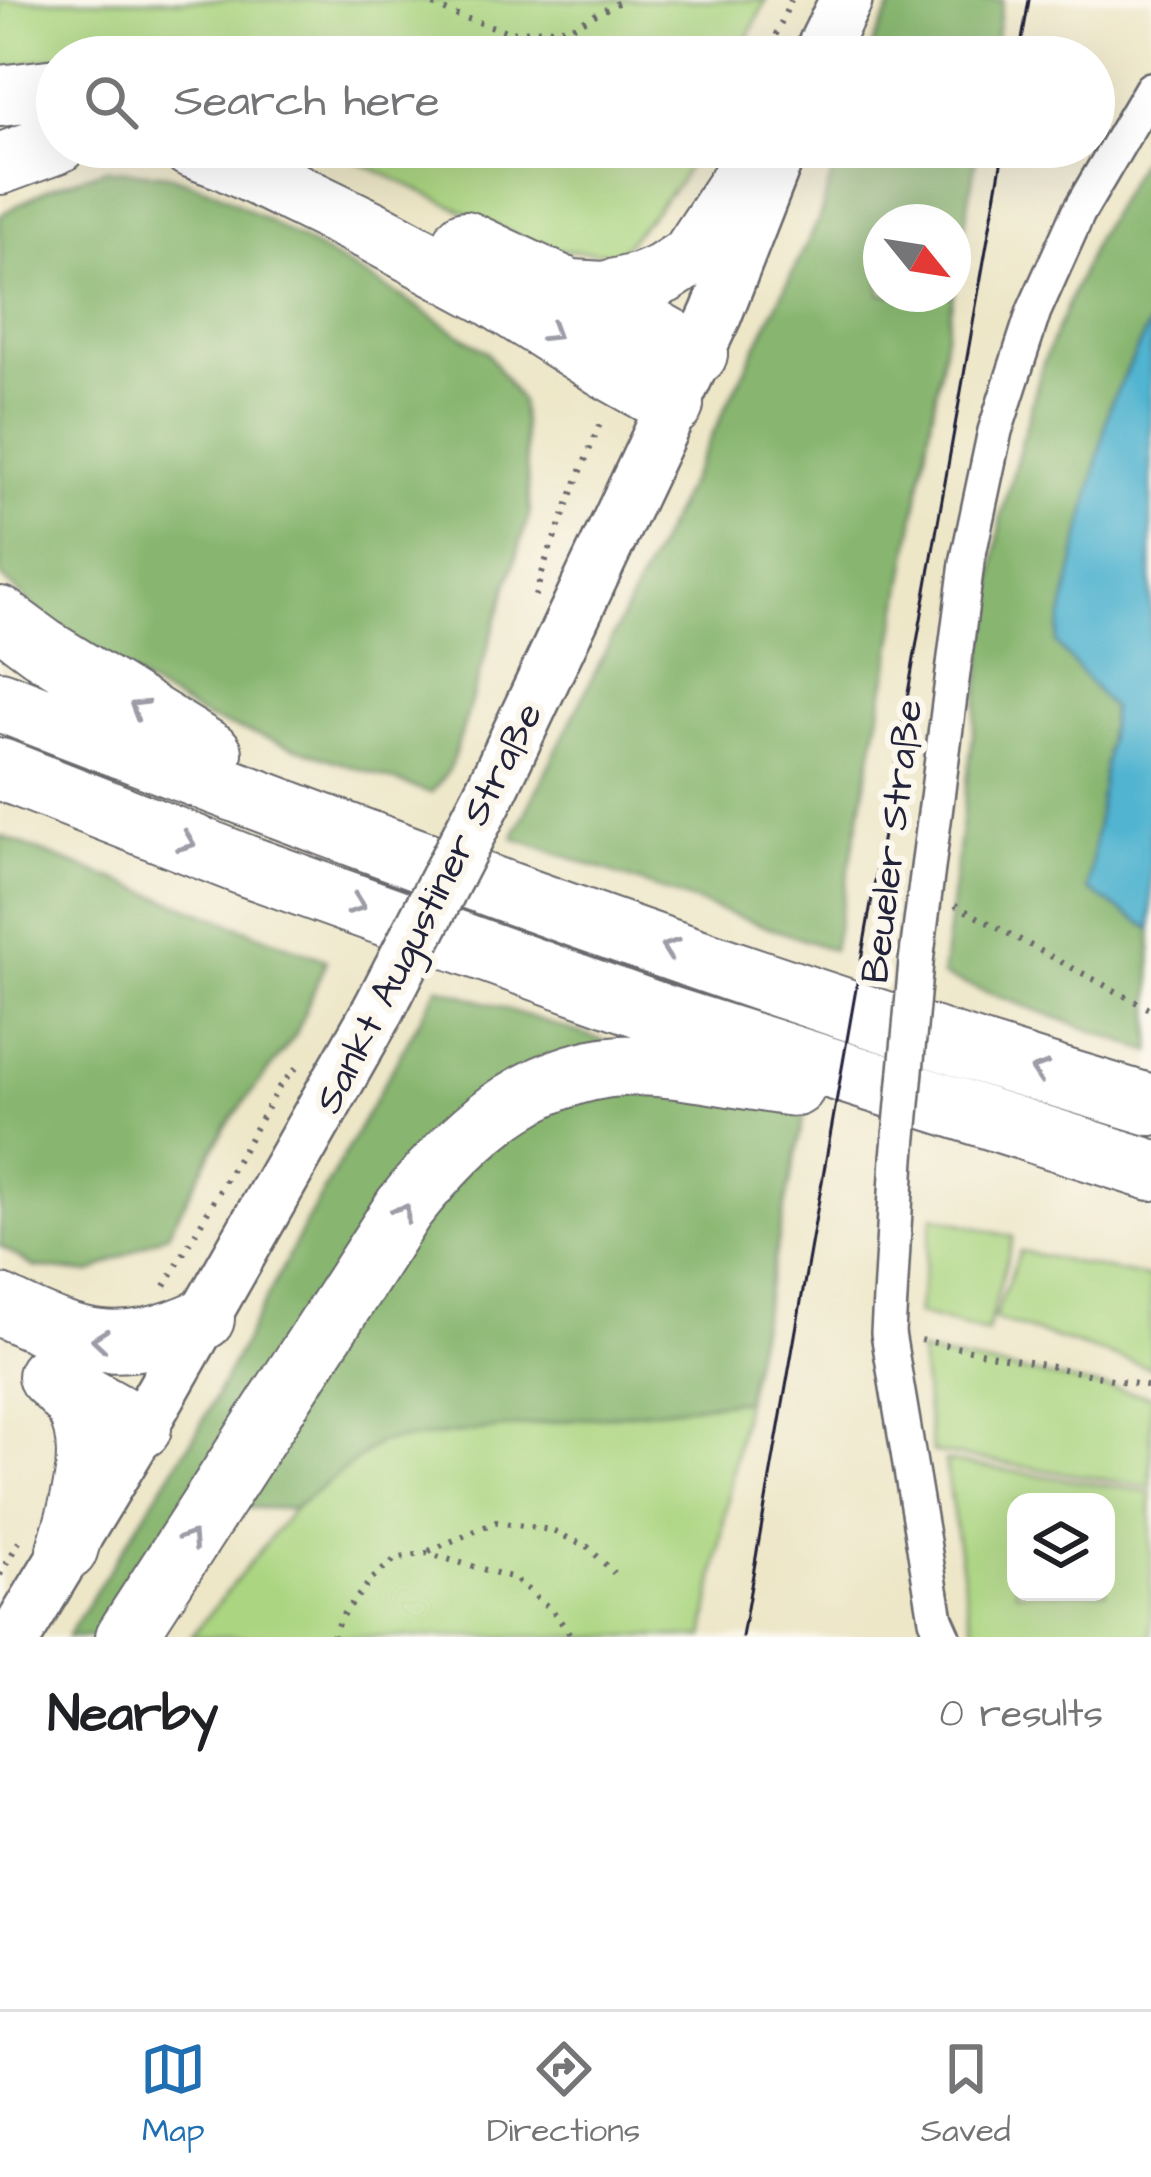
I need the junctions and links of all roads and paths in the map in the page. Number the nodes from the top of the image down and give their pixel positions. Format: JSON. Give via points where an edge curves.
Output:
{"nodes":[{"id":1,"x":423,"y":0,"type":"edge"},
{"id":2,"x":622,"y":0,"type":"edge"},
{"id":3,"x":791,"y":0,"type":"edge"},
{"id":4,"x":846,"y":0,"type":"edge"},
{"id":5,"x":775,"y":36,"type":"edge"},
{"id":6,"x":828,"y":36,"type":"edge"},
{"id":7,"x":1151,"y":89,"type":"edge"},
{"id":8,"x":36,"y":92,"type":"edge"},
{"id":9,"x":0,"y":96,"type":"edge"},
{"id":10,"x":36,"y":150,"type":"edge"},
{"id":11,"x":1115,"y":150,"type":"edge"},
{"id":12,"x":0,"y":164,"type":"edge"},
{"id":13,"x":242,"y":168,"type":"edge"},
{"id":14,"x":307,"y":168,"type":"edge"},
{"id":15,"x":749,"y":168,"type":"edge"},
{"id":16,"x":774,"y":168,"type":"edge"},
{"id":17,"x":1104,"y":168,"type":"edge"},
{"id":18,"x":571,"y":290,"type":"junction"},
{"id":19,"x":622,"y":376,"type":"junction"},
{"id":20,"x":685,"y":380,"type":"junction"},
{"id":21,"x":530,"y":614,"type":"dead end"},
{"id":22,"x":0,"y":617,"type":"edge"},
{"id":23,"x":0,"y":701,"type":"edge"},
{"id":24,"x":0,"y":769,"type":"edge"},
{"id":25,"x":346,"y":833,"type":"junction"},
{"id":26,"x":925,"y":890,"type":"junction"},
{"id":27,"x":1151,"y":1010,"type":"edge"},
{"id":28,"x":1151,"y":1105,"type":"edge"},
{"id":29,"x":953,"y":1108,"type":"junction"},
{"id":30,"x":1151,"y":1170,"type":"edge"},
{"id":31,"x":0,"y":1305,"type":"edge"},
{"id":32,"x":204,"y":1319,"type":"junction"},
{"id":33,"x":888,"y":1333,"type":"junction"},
{"id":34,"x":24,"y":1362,"type":"edge"},
{"id":35,"x":1151,"y":1388,"type":"edge"},
{"id":36,"x":141,"y":1428,"type":"junction"},
{"id":37,"x":68,"y":1550,"type":"junction"},
{"id":38,"x":426,"y":1553,"type":"junction"},
{"id":39,"x":614,"y":1573,"type":"dead end"},
{"id":40,"x":15,"y":1637,"type":"edge"},
{"id":41,"x":126,"y":1637,"type":"edge"},
{"id":42,"x":333,"y":1637,"type":"edge"},
{"id":43,"x":572,"y":1637,"type":"edge"},
{"id":44,"x":944,"y":1637,"type":"edge"}],
"edges":[{"from":1,"to":2,"type":"path","via":[[510,32],[572,27]]},
{"from":3,"to":5,"type":"path"},
{"from":4,"to":6,"type":"main road"},
{"from":7,"to":11,"type":"street","name":"Beueler Straße"},
{"from":8,"to":9,"type":"highway"},
{"from":10,"to":12,"type":"highway"},
{"from":13,"to":19,"type":"highway","one_way":true,"via":[[491,295]]},
{"from":14,"to":18,"type":"highway"},
{"from":15,"to":18,"type":"highway","via":[[691,256],[641,283]]},
{"from":16,"to":20,"type":"main road","name":"Sankt Augustiner Straße"},
{"from":17,"to":26,"type":"street","name":"Beueler Straße","via":[[1034,311],[995,431],[967,562]]},
{"from":18,"to":20,"type":"highway","via":[[649,327]]},
{"from":19,"to":20,"type":"highway"},
{"from":19,"to":21,"type":"path"},
{"from":20,"to":32,"type":"main road","name":"Sankt Augustiner Straße","bridge":true,"via":[[490,794]]},
{"from":25,"to":22,"type":"highway","one_way":true},
{"from":23,"to":25,"type":"highway"},
{"from":24,"to":29,"type":"highway","one_way":true,"via":[[663,1015]]},
{"from":28,"to":25,"type":"highway","one_way":true,"via":[[688,955]]},
{"from":26,"to":27,"type":"path"},
{"from":26,"to":33,"type":"street","name":"Beueler Straße","bridge":true},
{"from":29,"to":30,"type":"highway"},
{"from":41,"to":29,"type":"highway","one_way":true,"via":[[404,1208],[454,1150],[523,1096],[583,1072],[655,1066]]},
{"from":32,"to":31,"type":"highway","one_way":true,"via":[[133,1342],[104,1342],[57,1333]]},
{"from":32,"to":36,"type":"main road","name":"Sankt Augustiner Straße"},
{"from":33,"to":35,"type":"path"},
{"from":33,"to":44,"type":"street","name":"Beueler Straße"},
{"from":34,"to":36,"type":"highway"},
{"from":34,"to":37,"type":"highway","via":[[74,1403],[84,1427],[83,1496]]},
{"from":36,"to":37,"type":"main road","name":"Sankt Augustiner Straße"},
{"from":37,"to":40,"type":"main road","name":"Sankt Augustiner Straße"},
{"from":38,"to":39,"type":"path","via":[[496,1522],[551,1530],[588,1547]]},
{"from":38,"to":42,"type":"path","via":[[395,1559],[372,1579]]},
{"from":38,"to":43,"type":"path","via":[[514,1578]]}]}
